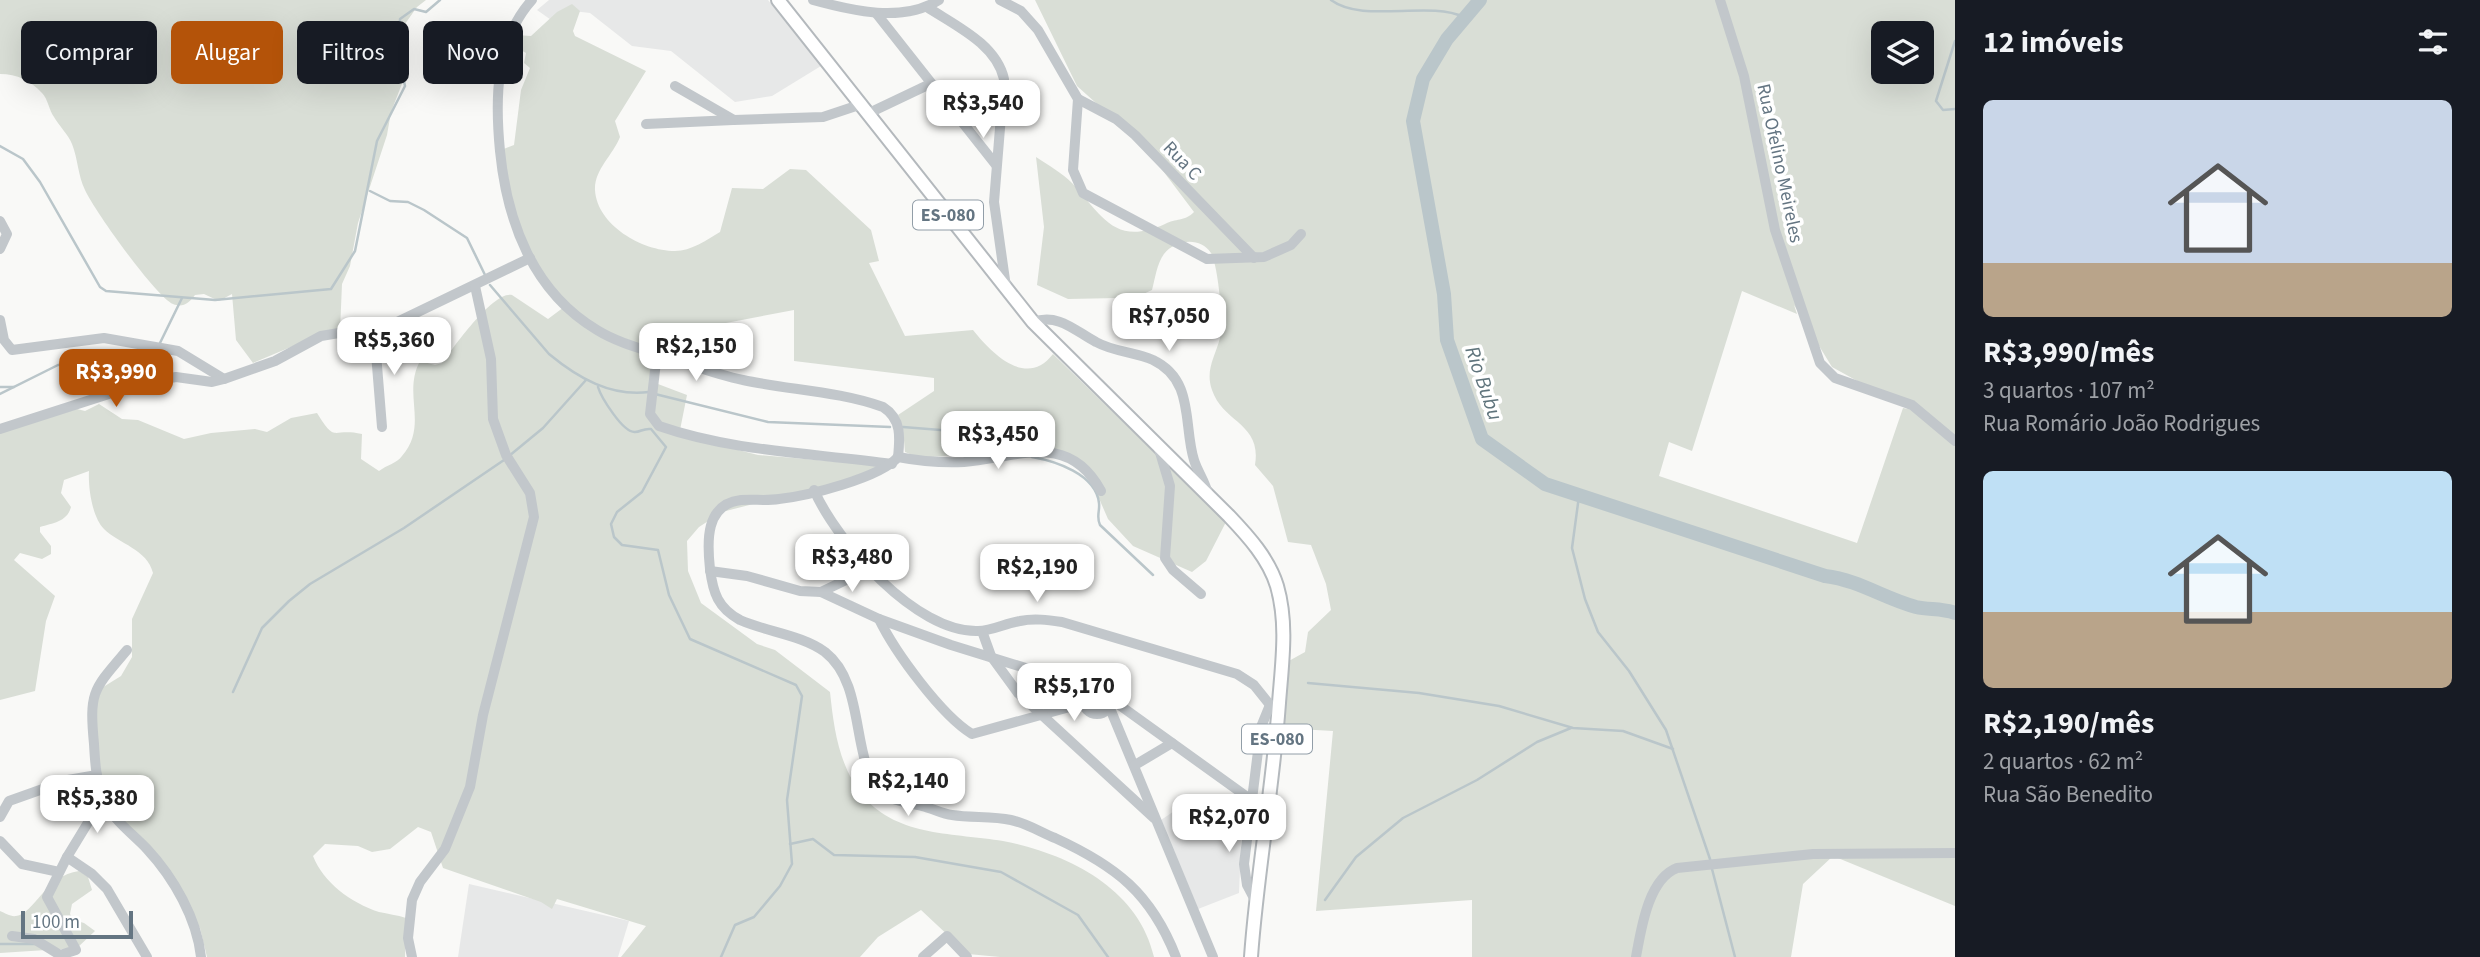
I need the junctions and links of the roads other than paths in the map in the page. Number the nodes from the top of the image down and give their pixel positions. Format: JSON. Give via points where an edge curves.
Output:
{"nodes":[{"id":1,"x":532,"y":0,"type":"edge"},
{"id":2,"x":778,"y":0,"type":"edge"},
{"id":3,"x":813,"y":0,"type":"edge"},
{"id":4,"x":939,"y":0,"type":"edge"},
{"id":5,"x":1000,"y":0,"type":"edge"},
{"id":6,"x":1720,"y":0,"type":"edge"},
{"id":7,"x":927,"y":7,"type":"junction"},
{"id":8,"x":876,"y":13,"type":"junction"},
{"id":9,"x":930,"y":83,"type":"junction"},
{"id":10,"x":675,"y":86,"type":"dead end"},
{"id":11,"x":1078,"y":99,"type":"junction"},
{"id":12,"x":866,"y":108,"type":"junction"},
{"id":13,"x":734,"y":120,"type":"junction"},
{"id":14,"x":646,"y":124,"type":"dead end"},
{"id":15,"x":996,"y":165,"type":"junction"},
{"id":16,"x":0,"y":220,"type":"edge"},
{"id":17,"x":1301,"y":234,"type":"dead end"},
{"id":18,"x":0,"y":249,"type":"edge"},
{"id":19,"x":530,"y":258,"type":"junction"},
{"id":20,"x":1254,"y":258,"type":"junction"},
{"id":21,"x":475,"y":286,"type":"junction"},
{"id":22,"x":1007,"y":291,"type":"junction"},
{"id":23,"x":0,"y":320,"type":"edge"},
{"id":24,"x":1033,"y":322,"type":"junction"},
{"id":25,"x":374,"y":329,"type":"junction"},
{"id":26,"x":657,"y":353,"type":"junction"},
{"id":27,"x":224,"y":379,"type":"junction"},
{"id":28,"x":382,"y":427,"type":"dead end"},
{"id":29,"x":0,"y":429,"type":"edge"},
{"id":30,"x":1955,"y":441,"type":"edge"},
{"id":31,"x":1159,"y":449,"type":"junction"},
{"id":32,"x":895,"y":460,"type":"junction"},
{"id":33,"x":814,"y":491,"type":"junction"},
{"id":34,"x":1101,"y":491,"type":"dead end"},
{"id":35,"x":1209,"y":495,"type":"junction"},
{"id":36,"x":871,"y":568,"type":"junction"},
{"id":37,"x":710,"y":571,"type":"junction"},
{"id":38,"x":821,"y":592,"type":"junction"},
{"id":39,"x":1201,"y":593,"type":"dead end"},
{"id":40,"x":879,"y":619,"type":"junction"},
{"id":41,"x":982,"y":631,"type":"junction"},
{"id":42,"x":127,"y":650,"type":"dead end"},
{"id":43,"x":991,"y":656,"type":"junction"},
{"id":44,"x":1090,"y":688,"type":"junction"},
{"id":45,"x":1084,"y":703,"type":"junction"},
{"id":46,"x":1110,"y":703,"type":"junction"},
{"id":47,"x":1275,"y":706,"type":"junction"},
{"id":48,"x":1041,"y":717,"type":"junction"},
{"id":49,"x":1172,"y":743,"type":"junction"},
{"id":50,"x":1135,"y":765,"type":"junction"},
{"id":51,"x":97,"y":775,"type":"junction"},
{"id":52,"x":103,"y":798,"type":"junction"},
{"id":53,"x":1250,"y":799,"type":"junction"},
{"id":54,"x":0,"y":817,"type":"edge"},
{"id":55,"x":1157,"y":821,"type":"junction"},
{"id":56,"x":0,"y":841,"type":"edge"},
{"id":57,"x":1955,"y":853,"type":"edge"},
{"id":58,"x":67,"y":857,"type":"junction"},
{"id":59,"x":59,"y":872,"type":"junction"},
{"id":60,"x":1256,"y":902,"type":"junction"},
{"id":61,"x":12,"y":936,"type":"dead end"},
{"id":62,"x":78,"y":953,"type":"edge"},
{"id":63,"x":147,"y":957,"type":"edge"},
{"id":64,"x":201,"y":957,"type":"edge"},
{"id":65,"x":412,"y":957,"type":"edge"},
{"id":66,"x":923,"y":957,"type":"edge"},
{"id":67,"x":967,"y":957,"type":"edge"},
{"id":68,"x":1176,"y":957,"type":"edge"},
{"id":69,"x":1213,"y":957,"type":"edge"},
{"id":70,"x":1251,"y":957,"type":"edge"},
{"id":71,"x":1636,"y":957,"type":"edge"}],
"edges":[{"from":1,"to":19,"type":"street","via":[[506,46],[496,93],[506,200]]},
{"from":2,"to":12,"type":"main road","number":"ES-080"},
{"from":3,"to":8,"type":"street"},
{"from":4,"to":7,"type":"street"},
{"from":5,"to":11,"type":"street","via":[[1021,11],[1043,36]]},
{"from":6,"to":30,"type":"street","name":"Rua Ofelino Meireles","via":[[1744,76],[1776,230],[1820,363],[1835,378],[1912,405]]},
{"from":7,"to":8,"type":"street"},
{"from":7,"to":15,"type":"street","via":[[980,43],[1001,68],[1004,79]]},
{"from":8,"to":9,"type":"street"},
{"from":9,"to":12,"type":"street"},
{"from":9,"to":15,"type":"street"},
{"from":10,"to":13,"type":"street"},
{"from":11,"to":20,"type":"street","name":"Rua C","via":[[1135,135]]},
{"from":11,"to":20,"type":"street","via":[[1073,170],[1083,193],[1200,257]]},
{"from":12,"to":13,"type":"street","via":[[823,117]]},
{"from":12,"to":22,"type":"main road","number":"ES-080"},
{"from":13,"to":14,"type":"street"},
{"from":15,"to":22,"type":"street","via":[[994,202]]},
{"from":16,"to":18,"type":"street","via":[[7,234]]},
{"from":17,"to":20,"type":"street","via":[[1285,249]]},
{"from":19,"to":21,"type":"street"},
{"from":19,"to":26,"type":"street","via":[[548,288],[571,312],[611,338]]},
{"from":21,"to":25,"type":"street"},
{"from":21,"to":65,"type":"street","via":[[491,359],[493,419],[500,443],[530,493],[534,517],[483,715],[470,787],[446,849],[412,900],[408,938]]},
{"from":22,"to":24,"type":"main road","number":"ES-080"},
{"from":23,"to":27,"type":"street","via":[[4,340],[12,350],[104,338],[178,351]]},
{"from":24,"to":31,"type":"main road","number":"ES-080"},
{"from":24,"to":35,"type":"street","via":[[1067,323],[1104,346],[1154,361],[1166,370],[1187,403],[1194,461]]},
{"from":25,"to":27,"type":"street","via":[[321,336],[275,361]]},
{"from":25,"to":28,"type":"street"},
{"from":26,"to":32,"type":"street","via":[[743,381],[883,407],[898,425]]},
{"from":26,"to":32,"type":"street","via":[[650,414],[659,426],[790,455]]},
{"from":27,"to":29,"type":"street","via":[[176,377],[143,383]]},
{"from":31,"to":35,"type":"main road","number":"ES-080"},
{"from":31,"to":39,"type":"street","via":[[1170,486],[1165,558]]},
{"from":32,"to":33,"type":"street","via":[[858,480]]},
{"from":32,"to":34,"type":"street","via":[[962,462],[1038,450],[1077,465]]},
{"from":33,"to":36,"type":"street","via":[[827,516]]},
{"from":33,"to":37,"type":"street","via":[[782,499],[739,500],[718,512],[708,531]]},
{"from":35,"to":47,"type":"main road","number":"ES-080","via":[[1256,547],[1277,587],[1284,641]]},
{"from":36,"to":38,"type":"street"},
{"from":36,"to":41,"type":"street","via":[[921,614],[954,628]]},
{"from":37,"to":38,"type":"street"},
{"from":37,"to":68,"type":"street","via":[[710,586],[730,614],[813,645],[838,667],[850,690],[865,766],[881,792],[950,815],[1010,820],[1086,853],[1138,891],[1157,915]]},
{"from":38,"to":40,"type":"street"},
{"from":40,"to":43,"type":"street"},
{"from":40,"to":48,"type":"street","via":[[902,657],[968,732]]},
{"from":41,"to":43,"type":"street"},
{"from":41,"to":47,"type":"street","via":[[1027,620],[1062,622],[1237,674]]},
{"from":42,"to":51,"type":"street","via":[[100,681],[92,698]]},
{"from":43,"to":44,"type":"street"},
{"from":43,"to":48,"type":"street"},
{"from":44,"to":45,"type":"street"},
{"from":44,"to":46,"type":"street","via":[[1106,689]]},
{"from":45,"to":46,"type":"street","via":[[1097,713]]},
{"from":45,"to":48,"type":"street"},
{"from":46,"to":49,"type":"street"},
{"from":46,"to":50,"type":"street"},
{"from":47,"to":53,"type":"street","via":[[1261,727]]},
{"from":47,"to":60,"type":"main road","number":"ES-080","via":[[1272,797]]},
{"from":48,"to":55,"type":"street"},
{"from":49,"to":50,"type":"street"},
{"from":49,"to":53,"type":"street"},
{"from":50,"to":55,"type":"street"},
{"from":51,"to":52,"type":"street"},
{"from":51,"to":54,"type":"street","via":[[9,801]]},
{"from":52,"to":58,"type":"street"},
{"from":52,"to":64,"type":"street","via":[[120,824],[159,863],[198,931]]},
{"from":53,"to":60,"type":"street","via":[[1244,864]]},
{"from":55,"to":69,"type":"street"},
{"from":56,"to":59,"type":"street","via":[[22,863]]},
{"from":57,"to":71,"type":"street","via":[[1813,854],[1677,868],[1657,885]]},
{"from":58,"to":59,"type":"street"},
{"from":58,"to":63,"type":"street","via":[[107,889]]},
{"from":59,"to":62,"type":"street","via":[[47,897]]},
{"from":60,"to":70,"type":"main road","number":"ES-080"},
{"from":61,"to":62,"type":"street","via":[[34,939],[60,955]]},
{"from":66,"to":67,"type":"street","via":[[947,936]]}]}
